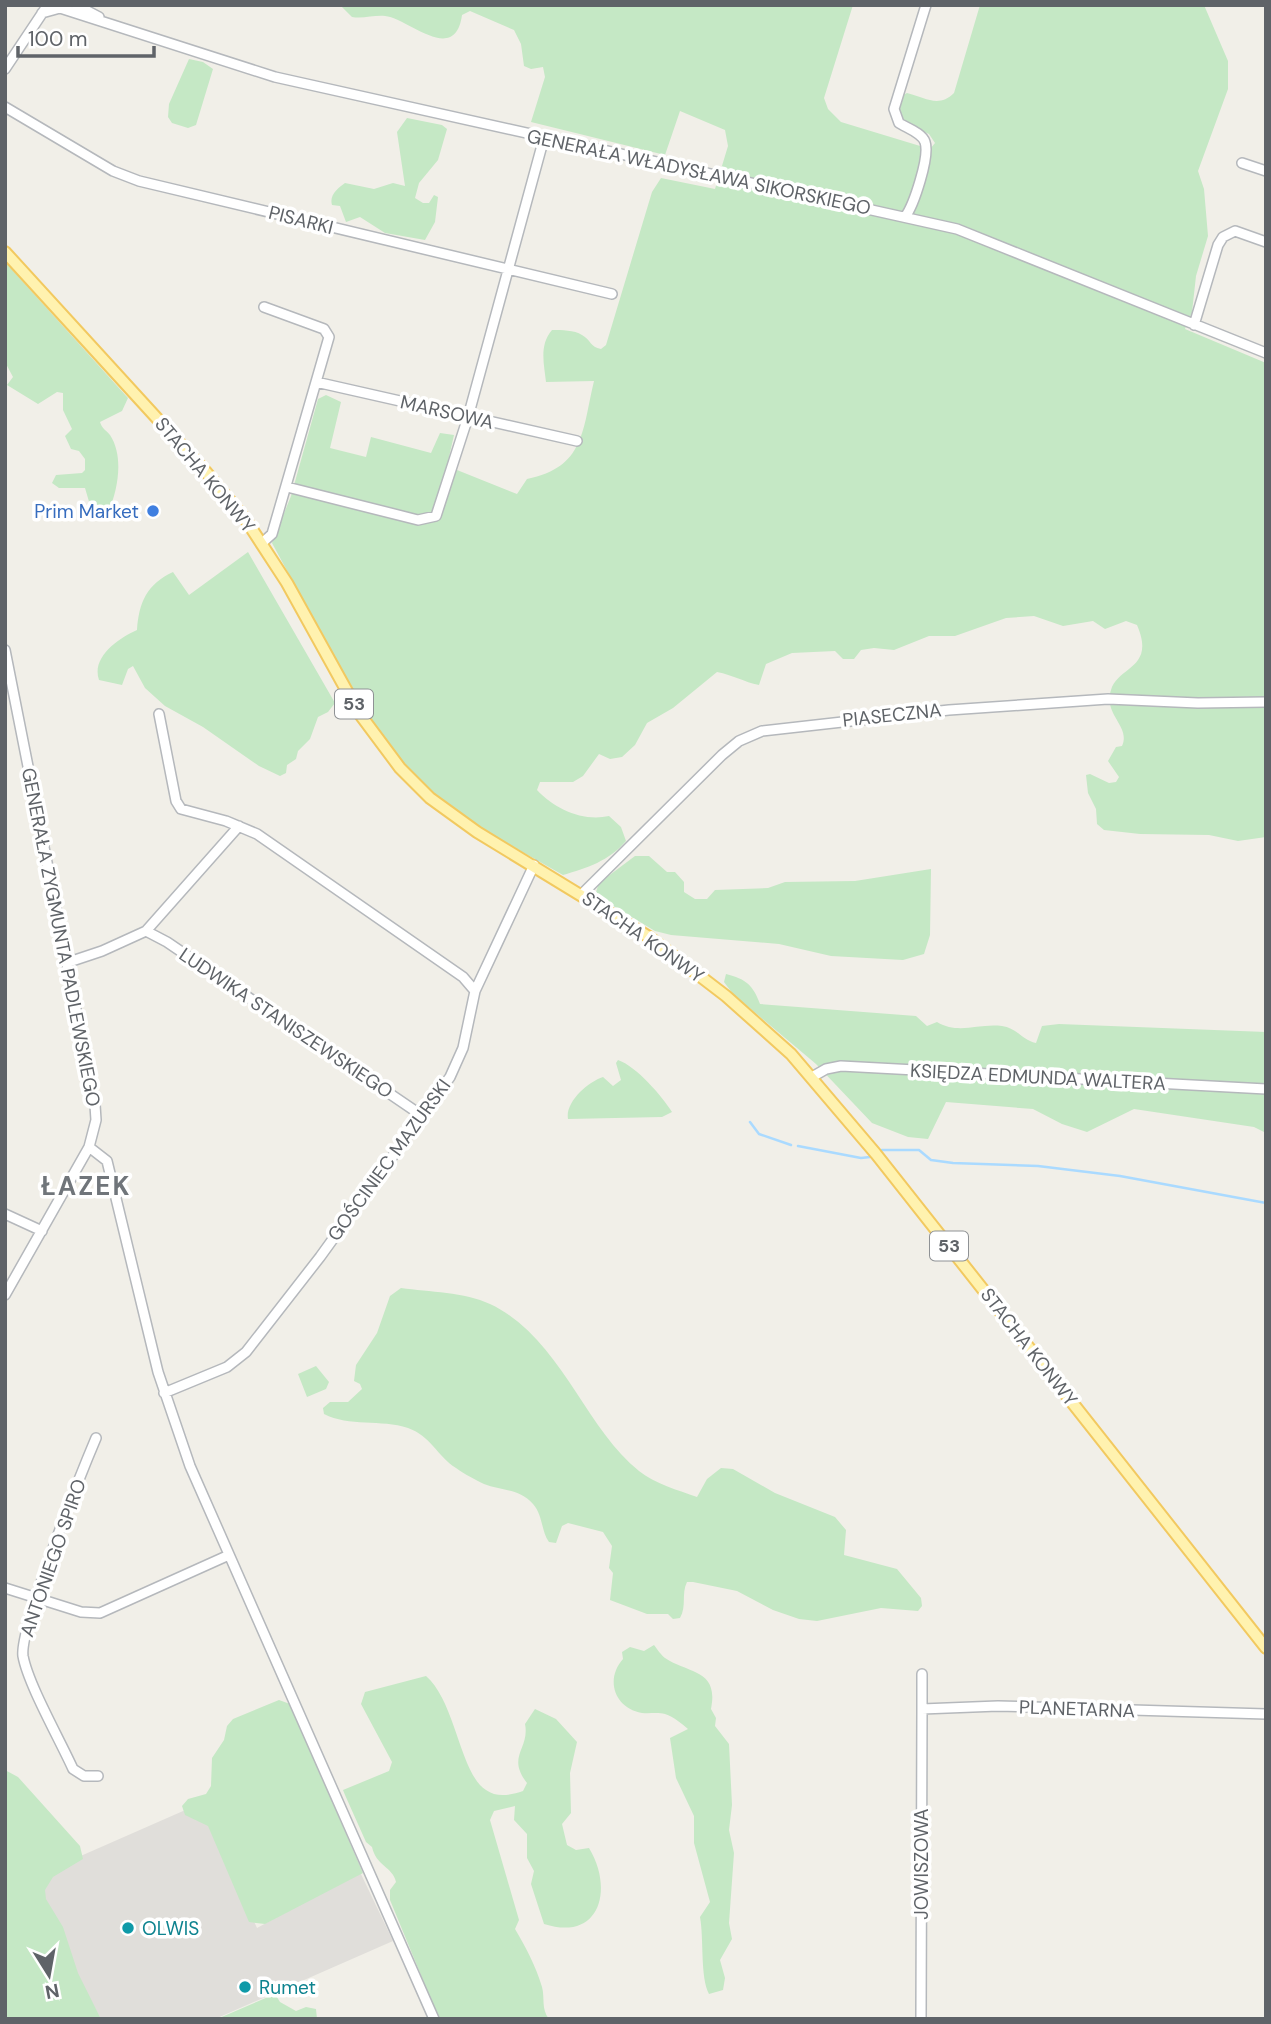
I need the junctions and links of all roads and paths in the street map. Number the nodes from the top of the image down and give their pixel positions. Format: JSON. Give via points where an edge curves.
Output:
{"nodes":[{"id":1,"x":76,"y":5,"type":"edge"},
{"id":2,"x":926,"y":5,"type":"edge"},
{"id":3,"x":50,"y":8,"type":"edge"},
{"id":4,"x":120,"y":26,"type":"junction"},
{"id":5,"x":5,"y":69,"type":"edge"},
{"id":6,"x":5,"y":107,"type":"edge"},
{"id":7,"x":544,"y":138,"type":"junction"},
{"id":8,"x":1242,"y":163,"type":"dead end"},
{"id":9,"x":1266,"y":171,"type":"edge"},
{"id":10,"x":905,"y":217,"type":"junction"},
{"id":11,"x":1266,"y":242,"type":"edge"},
{"id":12,"x":5,"y":252,"type":"edge"},
{"id":13,"x":509,"y":270,"type":"junction"},
{"id":14,"x":612,"y":294,"type":"dead end"},
{"id":15,"x":264,"y":307,"type":"dead end"},
{"id":16,"x":1194,"y":325,"type":"junction"},
{"id":17,"x":1266,"y":353,"type":"edge"},
{"id":18,"x":316,"y":382,"type":"junction"},
{"id":19,"x":468,"y":417,"type":"junction"},
{"id":20,"x":578,"y":441,"type":"dead end"},
{"id":21,"x":287,"y":487,"type":"junction"},
{"id":22,"x":262,"y":543,"type":"junction"},
{"id":23,"x":5,"y":650,"type":"edge"},
{"id":24,"x":1266,"y":702,"type":"edge"},
{"id":25,"x":159,"y":715,"type":"dead end"},
{"id":26,"x":239,"y":826,"type":"junction"},
{"id":27,"x":534,"y":865,"type":"junction"},
{"id":28,"x":582,"y":894,"type":"junction"},
{"id":29,"x":146,"y":932,"type":"junction"},
{"id":30,"x":69,"y":962,"type":"junction"},
{"id":31,"x":474,"y":991,"type":"junction"},
{"id":32,"x":812,"y":1077,"type":"junction"},
{"id":33,"x":1266,"y":1089,"type":"edge"},
{"id":34,"x":424,"y":1117,"type":"junction"},
{"id":35,"x":89,"y":1146,"type":"junction"},
{"id":36,"x":5,"y":1213,"type":"edge"},
{"id":37,"x":42,"y":1231,"type":"junction"},
{"id":38,"x":5,"y":1295,"type":"edge"},
{"id":39,"x":164,"y":1393,"type":"junction"},
{"id":40,"x":96,"y":1438,"type":"dead end"},
{"id":41,"x":229,"y":1555,"type":"junction"},
{"id":42,"x":5,"y":1588,"type":"edge"},
{"id":43,"x":38,"y":1598,"type":"junction"},
{"id":44,"x":1266,"y":1648,"type":"edge"},
{"id":45,"x":922,"y":1674,"type":"dead end"},
{"id":46,"x":922,"y":1709,"type":"junction"},
{"id":47,"x":1266,"y":1714,"type":"edge"},
{"id":48,"x":98,"y":1776,"type":"dead end"},
{"id":49,"x":434,"y":2019,"type":"edge"},
{"id":50,"x":921,"y":2019,"type":"edge"}],
"edges":[{"from":1,"to":4,"type":"street","name":"GENERAŁA WŁADYSŁAWA SIKORSKIEGO"},
{"from":2,"to":10,"type":"street","via":[[894,109],[899,123],[921,135],[926,152]]},
{"from":3,"to":4,"type":"street","name":"GENERAŁA WŁADYSŁAWA SIKORSKIEGO"},
{"from":3,"to":5,"type":"street"},
{"from":4,"to":7,"type":"street","name":"GENERAŁA WŁADYSŁAWA SIKORSKIEGO","via":[[259,73]]},
{"from":6,"to":13,"type":"street","name":"PISARKI","via":[[139,181]]},
{"from":7,"to":10,"type":"street","name":"GENERAŁA WŁADYSŁAWA SIKORSKIEGO"},
{"from":7,"to":13,"type":"street"},
{"from":8,"to":9,"type":"street"},
{"from":10,"to":16,"type":"street","name":"GENERAŁA WŁADYSŁAWA SIKORSKIEGO","via":[[997,243]]},
{"from":11,"to":16,"type":"street","via":[[1235,231],[1223,237]]},
{"from":12,"to":22,"type":"main road","name":"STACHA KONWY","number":"53","via":[[206,472]]},
{"from":13,"to":14,"type":"street","name":"PISARKI"},
{"from":13,"to":19,"type":"street"},
{"from":15,"to":18,"type":"street","via":[[328,333]]},
{"from":16,"to":17,"type":"street","name":"GENERAŁA WŁADYSŁAWA SIKORSKIEGO"},
{"from":18,"to":19,"type":"street","name":"MARSOWA"},
{"from":18,"to":21,"type":"street"},
{"from":19,"to":20,"type":"street","name":"MARSOWA"},
{"from":19,"to":21,"type":"street","via":[[441,509],[429,520]]},
{"from":21,"to":22,"type":"street","via":[[272,534]]},
{"from":22,"to":27,"type":"main road","name":"STACHA KONWY","number":"53","via":[[388,755],[450,814]]},
{"from":23,"to":30,"type":"street","name":"GENERAŁA ZYGMUNTA PADLEWSKIEGO"},
{"from":24,"to":28,"type":"street","name":"PIASECZNA","via":[[1108,699],[949,710],[762,731],[722,755]]},
{"from":25,"to":26,"type":"street","via":[[178,805],[190,814]]},
{"from":26,"to":29,"type":"street"},
{"from":26,"to":31,"type":"street","via":[[321,876],[463,977]]},
{"from":27,"to":28,"type":"main road","name":"STACHA KONWY","number":"53"},
{"from":27,"to":31,"type":"street","name":"GOŚCINIEC MAZURSKI"},
{"from":28,"to":32,"type":"main road","name":"STACHA KONWY","number":"53","via":[[714,986],[773,1036]]},
{"from":29,"to":30,"type":"street"},
{"from":29,"to":34,"type":"street","name":"LUDWIKA STANISZEWSKIEGO"},
{"from":30,"to":35,"type":"street","name":"GENERAŁA ZYGMUNTA PADLEWSKIEGO","via":[[95,1105]]},
{"from":31,"to":34,"type":"street","name":"GOŚCINIEC MAZURSKI","via":[[460,1056]]},
{"from":32,"to":33,"type":"street","name":"KSIĘDZA EDMUNDA WALTERA","via":[[841,1066]]},
{"from":32,"to":44,"type":"main road","name":"STACHA KONWY","number":"53"},
{"from":34,"to":39,"type":"street","name":"GOŚCINIEC MAZURSKI","via":[[246,1352],[227,1367]]},
{"from":35,"to":37,"type":"street","name":"GENERAŁA ZYGMUNTA PADLEWSKIEGO"},
{"from":35,"to":39,"type":"street","via":[[107,1161]]},
{"from":36,"to":37,"type":"street"},
{"from":37,"to":38,"type":"street","name":"GENERAŁA ZYGMUNTA PADLEWSKIEGO"},
{"from":39,"to":41,"type":"street"},
{"from":40,"to":43,"type":"street","name":"ANTONIEGO SPIRO"},
{"from":41,"to":43,"type":"street","via":[[100,1613]]},
{"from":41,"to":49,"type":"street"},
{"from":42,"to":43,"type":"street"},
{"from":43,"to":48,"type":"street","name":"ANTONIEGO SPIRO","via":[[23,1645],[25,1664],[73,1769],[83,1776]]},
{"from":45,"to":46,"type":"street"},
{"from":46,"to":47,"type":"street","name":"PLANETARNA","via":[[1010,1706]]},
{"from":46,"to":50,"type":"street","name":"JOWISZOWA"}]}
